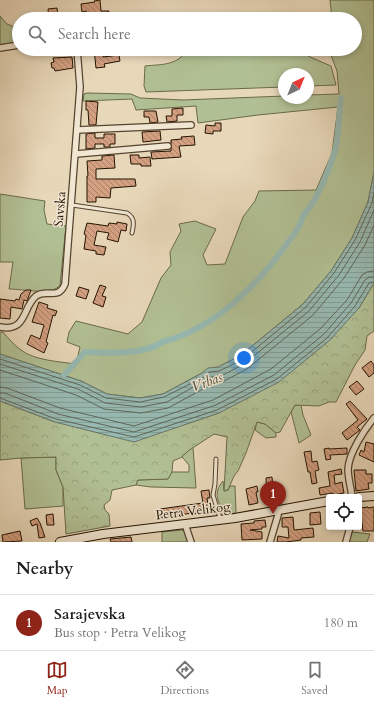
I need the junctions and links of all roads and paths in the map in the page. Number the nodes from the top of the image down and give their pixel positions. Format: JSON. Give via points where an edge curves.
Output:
{"nodes":[{"id":1,"x":12,"y":46,"type":"edge"},
{"id":2,"x":0,"y":48,"type":"edge"},
{"id":3,"x":78,"y":56,"type":"edge"},
{"id":4,"x":191,"y":125,"type":"dead end"},
{"id":5,"x":78,"y":130,"type":"junction"},
{"id":6,"x":168,"y":146,"type":"dead end"},
{"id":7,"x":76,"y":154,"type":"junction"},
{"id":8,"x":72,"y":206,"type":"junction"},
{"id":9,"x":132,"y":233,"type":"dead end"},
{"id":10,"x":0,"y":327,"type":"edge"},
{"id":11,"x":374,"y":418,"type":"edge"},
{"id":12,"x":216,"y":458,"type":"dead end"},
{"id":13,"x":352,"y":494,"type":"edge"},
{"id":14,"x":374,"y":496,"type":"edge"},
{"id":15,"x":362,"y":497,"type":"edge"},
{"id":16,"x":326,"y":502,"type":"edge"},
{"id":17,"x":278,"y":510,"type":"junction"},
{"id":18,"x":220,"y":520,"type":"junction"},
{"id":19,"x":185,"y":524,"type":"junction"},
{"id":20,"x":349,"y":530,"type":"edge"},
{"id":21,"x":60,"y":542,"type":"edge"},
{"id":22,"x":191,"y":542,"type":"edge"},
{"id":23,"x":270,"y":542,"type":"edge"},
{"id":24,"x":346,"y":542,"type":"edge"}],
"edges":[{"from":1,"to":2,"type":"street"},
{"from":3,"to":5,"type":"street","name":"Savska","via":[[80,87]]},
{"from":4,"to":5,"type":"street"},
{"from":5,"to":7,"type":"street","name":"Savska"},
{"from":6,"to":7,"type":"street"},
{"from":7,"to":8,"type":"street","name":"Savska"},
{"from":8,"to":9,"type":"lane","via":[[127,213],[134,221]]},
{"from":8,"to":10,"type":"street","name":"Savska","via":[[63,289],[59,293],[39,294],[33,299],[18,325]]},
{"from":11,"to":13,"type":"street","via":[[359,440],[349,462]]},
{"from":12,"to":18,"type":"lane","via":[[213,495]]},
{"from":14,"to":15,"type":"street"},
{"from":16,"to":17,"type":"street","name":"Petra Velikog"},
{"from":17,"to":18,"type":"street","name":"Petra Velikog"},
{"from":17,"to":23,"type":"street"},
{"from":18,"to":19,"type":"street","name":"Petra Velikog"},
{"from":19,"to":21,"type":"street","name":"Petra Velikog"},
{"from":19,"to":22,"type":"street"},
{"from":20,"to":24,"type":"street"}]}
